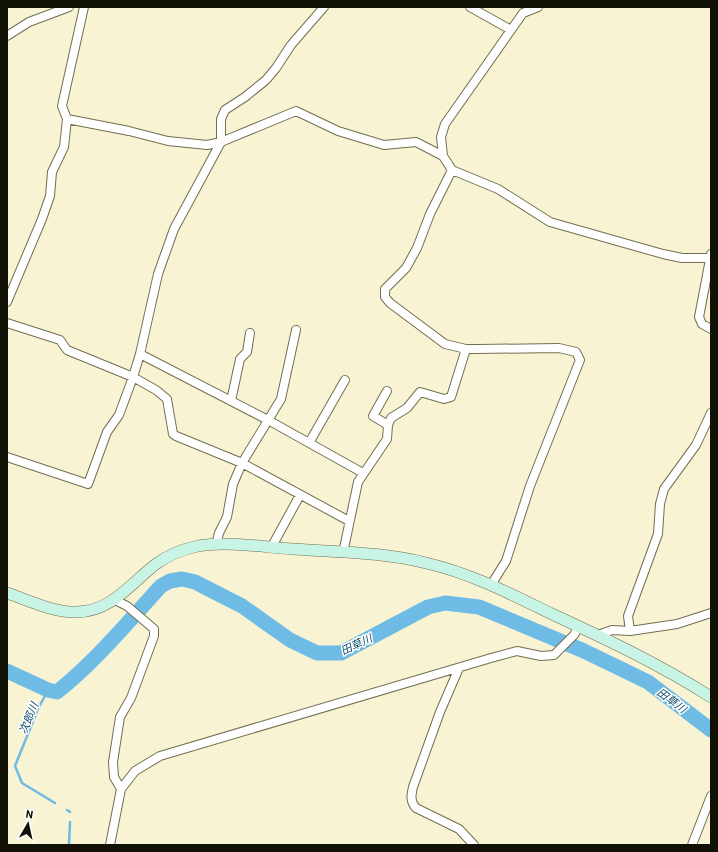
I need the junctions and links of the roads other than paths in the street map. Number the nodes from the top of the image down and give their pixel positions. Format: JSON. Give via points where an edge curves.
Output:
{"nodes":[{"id":1,"x":69,"y":7,"type":"edge"},
{"id":2,"x":84,"y":7,"type":"edge"},
{"id":3,"x":324,"y":7,"type":"edge"},
{"id":4,"x":470,"y":7,"type":"edge"},
{"id":5,"x":538,"y":7,"type":"edge"},
{"id":6,"x":511,"y":30,"type":"junction"},
{"id":7,"x":7,"y":36,"type":"edge"},
{"id":8,"x":67,"y":119,"type":"junction"},
{"id":9,"x":221,"y":142,"type":"junction"},
{"id":10,"x":443,"y":156,"type":"junction"},
{"id":11,"x":452,"y":170,"type":"junction"},
{"id":12,"x":710,"y":256,"type":"edge"},
{"id":13,"x":7,"y":302,"type":"edge"},
{"id":14,"x":7,"y":323,"type":"edge"},
{"id":15,"x":711,"y":329,"type":"edge"},
{"id":16,"x":296,"y":330,"type":"dead end"},
{"id":17,"x":250,"y":333,"type":"dead end"},
{"id":18,"x":466,"y":349,"type":"junction"},
{"id":19,"x":140,"y":354,"type":"junction"},
{"id":20,"x":133,"y":377,"type":"junction"},
{"id":21,"x":345,"y":380,"type":"dead end"},
{"id":22,"x":387,"y":391,"type":"dead end"},
{"id":23,"x":231,"y":401,"type":"junction"},
{"id":24,"x":711,"y":413,"type":"edge"},
{"id":25,"x":268,"y":420,"type":"junction"},
{"id":26,"x":388,"y":425,"type":"junction"},
{"id":27,"x":309,"y":443,"type":"junction"},
{"id":28,"x":7,"y":457,"type":"edge"},
{"id":29,"x":242,"y":463,"type":"junction"},
{"id":30,"x":363,"y":473,"type":"junction"},
{"id":31,"x":300,"y":495,"type":"junction"},
{"id":32,"x":349,"y":521,"type":"junction"},
{"id":33,"x":216,"y":545,"type":"junction"},
{"id":34,"x":271,"y":548,"type":"junction"},
{"id":35,"x":343,"y":553,"type":"junction"},
{"id":36,"x":491,"y":585,"type":"junction"},
{"id":37,"x":7,"y":593,"type":"edge"},
{"id":38,"x":115,"y":600,"type":"junction"},
{"id":39,"x":711,"y":613,"type":"edge"},
{"id":40,"x":577,"y":631,"type":"junction"},
{"id":41,"x":630,"y":631,"type":"junction"},
{"id":42,"x":598,"y":635,"type":"junction"},
{"id":43,"x":459,"y":668,"type":"junction"},
{"id":44,"x":711,"y":697,"type":"edge"},
{"id":45,"x":121,"y":789,"type":"junction"},
{"id":46,"x":711,"y":796,"type":"edge"},
{"id":47,"x":110,"y":845,"type":"edge"},
{"id":48,"x":474,"y":845,"type":"edge"},
{"id":49,"x":692,"y":845,"type":"edge"}],
"edges":[{"from":1,"to":7,"type":"street","via":[[29,22]]},
{"from":2,"to":8,"type":"street","via":[[62,106]]},
{"from":3,"to":9,"type":"street","via":[[291,45],[266,80],[225,110],[221,119]]},
{"from":4,"to":6,"type":"street"},
{"from":5,"to":6,"type":"street","via":[[523,13]]},
{"from":6,"to":10,"type":"street","via":[[445,124],[441,137]]},
{"from":8,"to":9,"type":"street","via":[[168,141],[207,145]]},
{"from":8,"to":13,"type":"street","via":[[64,147],[52,172],[50,196]]},
{"from":9,"to":10,"type":"street","via":[[296,111],[338,131],[384,145],[416,142]]},
{"from":9,"to":19,"type":"street","via":[[174,229],[158,274]]},
{"from":10,"to":11,"type":"street"},
{"from":11,"to":12,"type":"street","via":[[498,189],[550,222],[663,254],[682,258]]},
{"from":11,"to":18,"type":"street","via":[[430,214],[417,248],[406,268],[385,289],[385,297],[446,344]]},
{"from":12,"to":15,"type":"street","via":[[699,317],[702,324]]},
{"from":14,"to":20,"type":"street","via":[[60,340],[67,350]]},
{"from":16,"to":25,"type":"street","via":[[281,398]]},
{"from":17,"to":23,"type":"street","via":[[247,352],[240,359]]},
{"from":18,"to":26,"type":"street","via":[[451,397],[444,399],[420,392],[407,408],[392,418]]},
{"from":18,"to":36,"type":"street","via":[[559,348],[576,352],[580,360],[530,486],[506,562]]},
{"from":19,"to":20,"type":"street"},
{"from":19,"to":23,"type":"street"},
{"from":20,"to":28,"type":"street","via":[[119,415],[107,432],[88,484]]},
{"from":20,"to":29,"type":"street","via":[[166,399],[173,434]]},
{"from":21,"to":27,"type":"street"},
{"from":22,"to":26,"type":"street","via":[[373,416]]},
{"from":23,"to":25,"type":"street"},
{"from":24,"to":41,"type":"street","via":[[696,445],[664,489],[658,534],[628,616]]},
{"from":25,"to":27,"type":"street"},
{"from":25,"to":29,"type":"street"},
{"from":26,"to":30,"type":"street","via":[[387,439]]},
{"from":27,"to":30,"type":"street"},
{"from":29,"to":31,"type":"street"},
{"from":29,"to":33,"type":"street","via":[[233,484],[228,518],[218,533]]},
{"from":30,"to":32,"type":"street","via":[[358,482]]},
{"from":31,"to":32,"type":"street"},
{"from":31,"to":34,"type":"street"},
{"from":32,"to":35,"type":"street"},
{"from":33,"to":34,"type":"street"},
{"from":33,"to":38,"type":"street","via":[[196,546],[167,558]]},
{"from":34,"to":35,"type":"street"},
{"from":35,"to":36,"type":"street","via":[[424,562]]},
{"from":36,"to":40,"type":"street"},
{"from":37,"to":38,"type":"street","via":[[75,612],[92,610]]},
{"from":38,"to":45,"type":"street","via":[[127,606],[154,630],[131,698],[120,716],[113,762],[114,777]]},
{"from":39,"to":41,"type":"street","via":[[677,624]]},
{"from":40,"to":42,"type":"street"},
{"from":40,"to":43,"type":"street","via":[[554,655],[541,656],[517,651]]},
{"from":41,"to":42,"type":"street","via":[[612,630]]},
{"from":42,"to":44,"type":"street","via":[[665,668]]},
{"from":43,"to":45,"type":"street","via":[[160,756],[135,771]]},
{"from":43,"to":48,"type":"street","via":[[440,712],[411,797],[416,808],[459,829]]},
{"from":45,"to":47,"type":"street"},
{"from":46,"to":49,"type":"street"}]}
